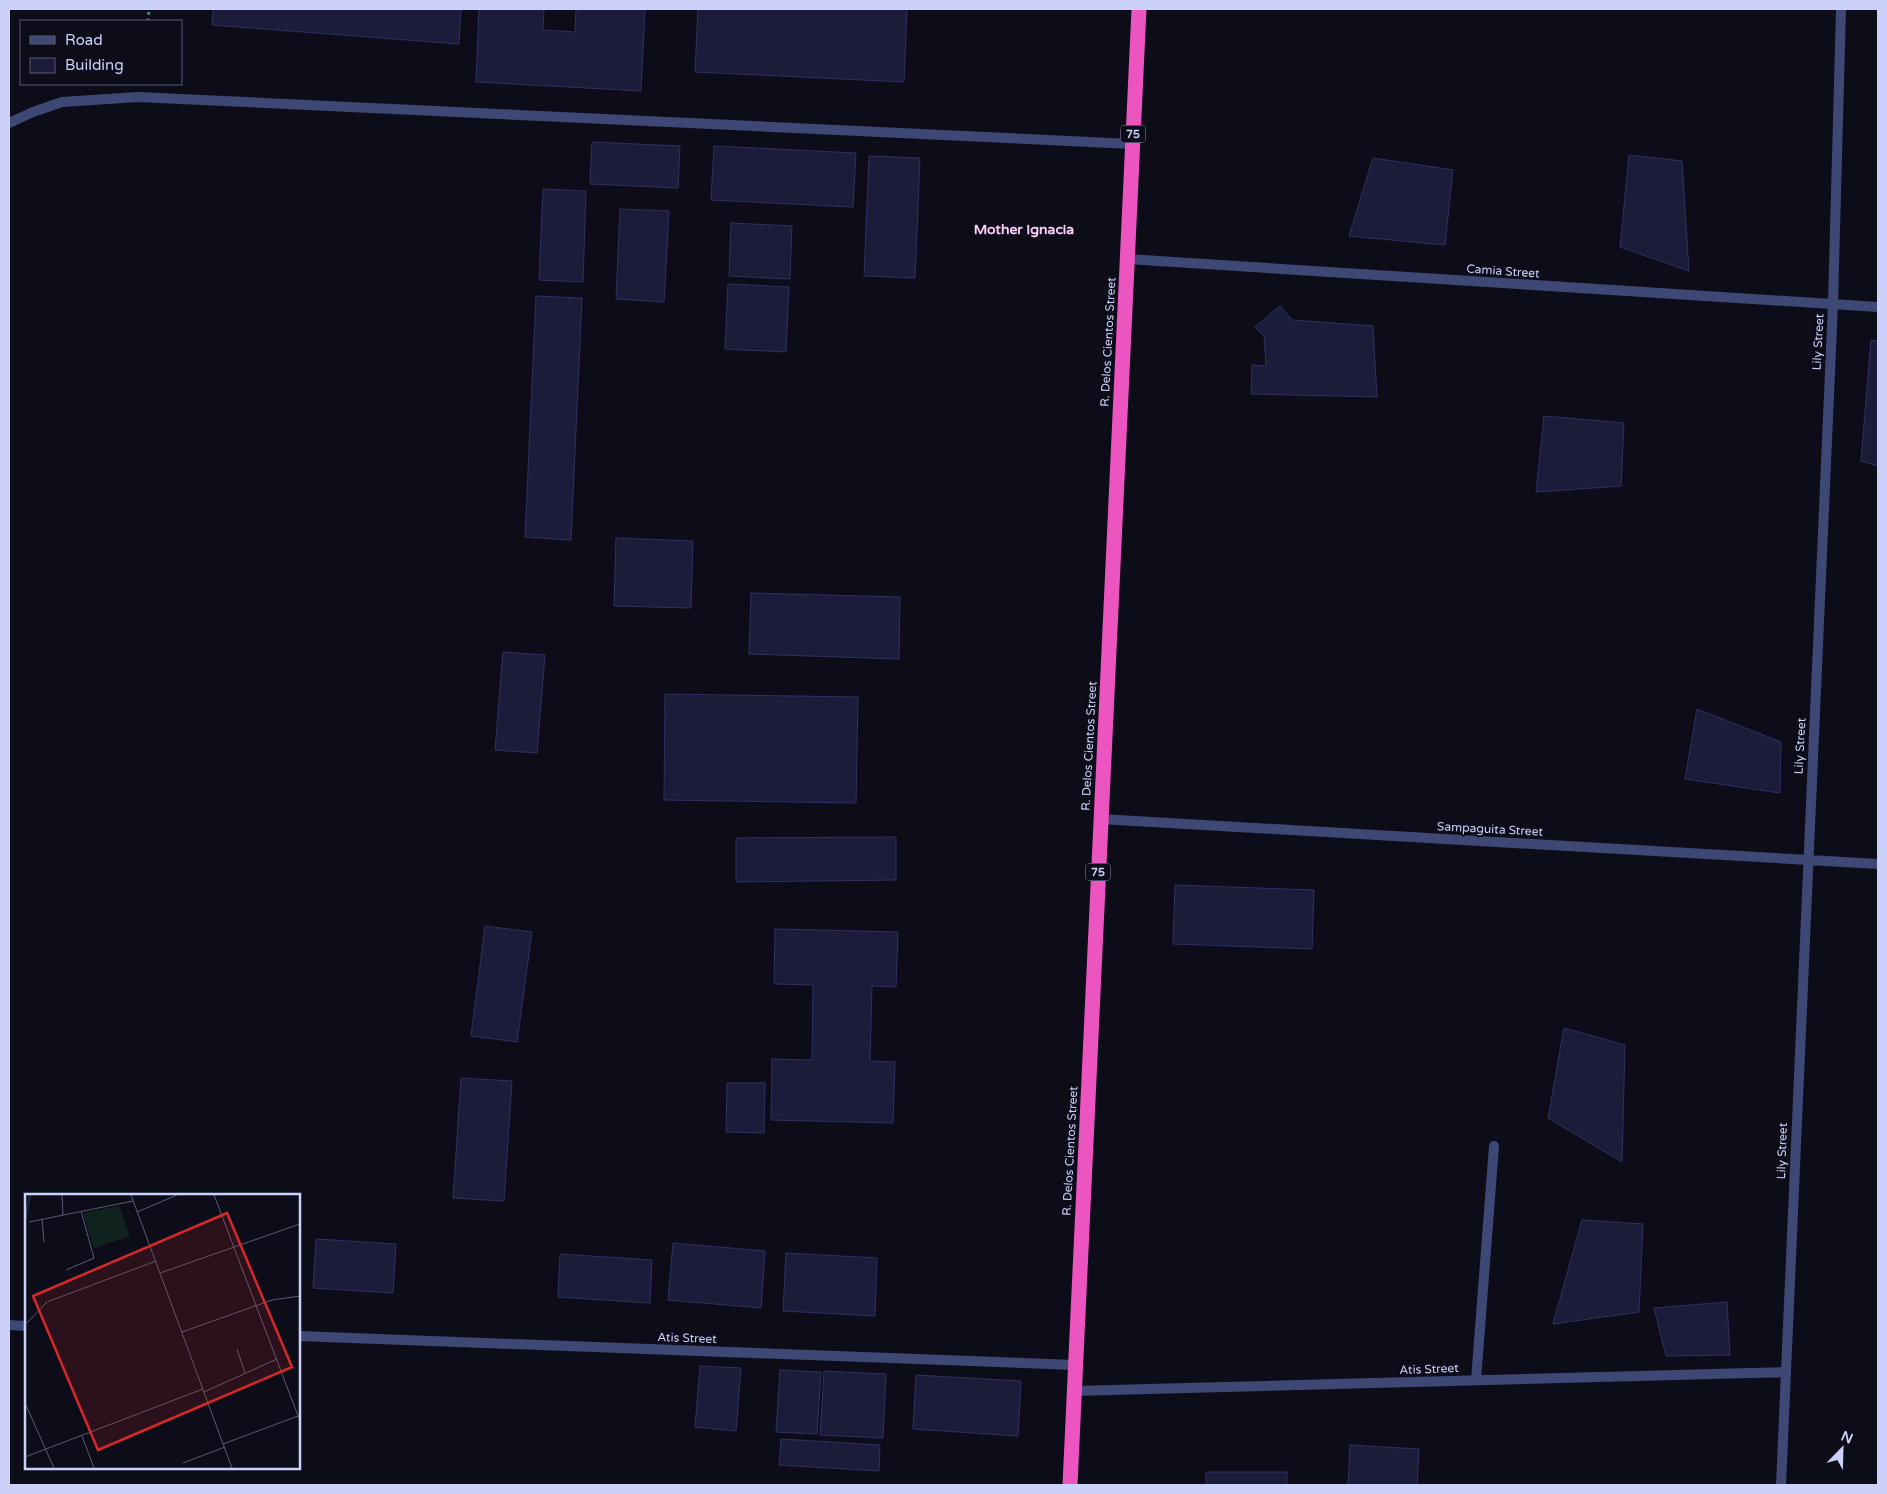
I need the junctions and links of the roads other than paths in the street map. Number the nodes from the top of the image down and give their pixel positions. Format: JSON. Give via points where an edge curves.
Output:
{"nodes":[{"id":1,"x":1139,"y":9,"type":"edge"},
{"id":2,"x":1841,"y":9,"type":"edge"},
{"id":3,"x":9,"y":123,"type":"edge"},
{"id":4,"x":1132,"y":144,"type":"junction"},
{"id":5,"x":1127,"y":259,"type":"junction"},
{"id":6,"x":1833,"y":304,"type":"junction"},
{"id":7,"x":1878,"y":307,"type":"edge"},
{"id":8,"x":1100,"y":819,"type":"junction"},
{"id":9,"x":1808,"y":860,"type":"junction"},
{"id":10,"x":1878,"y":864,"type":"edge"},
{"id":11,"x":1494,"y":1146,"type":"dead end"},
{"id":12,"x":9,"y":1325,"type":"edge"},
{"id":13,"x":25,"y":1326,"type":"edge"},
{"id":14,"x":300,"y":1336,"type":"edge"},
{"id":15,"x":1075,"y":1365,"type":"junction"},
{"id":16,"x":1785,"y":1372,"type":"junction"},
{"id":17,"x":1476,"y":1380,"type":"junction"},
{"id":18,"x":1074,"y":1391,"type":"junction"},
{"id":19,"x":1070,"y":1485,"type":"edge"},
{"id":20,"x":1781,"y":1485,"type":"edge"}],
"edges":[{"from":1,"to":4,"type":"highway","name":"R. Delos Cientos Street","number":"75"},
{"from":2,"to":6,"type":"street","name":"Lily Street"},
{"from":3,"to":4,"type":"street","via":[[62,102],[138,97]]},
{"from":4,"to":5,"type":"highway","name":"R. Delos Cientos Street","number":"75"},
{"from":5,"to":6,"type":"street","name":"Camia Street"},
{"from":5,"to":8,"type":"highway","name":"R. Delos Cientos Street","number":"75"},
{"from":6,"to":7,"type":"street","name":"Camia Street"},
{"from":6,"to":9,"type":"street","name":"Lily Street"},
{"from":8,"to":9,"type":"street","name":"Sampaguita Street"},
{"from":8,"to":15,"type":"highway","name":"R. Delos Cientos Street","number":"75"},
{"from":9,"to":10,"type":"street","name":"Sampaguita Street"},
{"from":9,"to":16,"type":"street","name":"Lily Street"},
{"from":11,"to":17,"type":"street"},
{"from":12,"to":13,"type":"street"},
{"from":14,"to":15,"type":"street","name":"Atis Street"},
{"from":15,"to":18,"type":"highway","name":"R. Delos Cientos Street","number":"75"},
{"from":16,"to":17,"type":"street","name":"Atis Street"},
{"from":16,"to":20,"type":"street","name":"Lily Street"},
{"from":17,"to":18,"type":"street","name":"Atis Street"},
{"from":18,"to":19,"type":"highway","name":"R. Delos Cientos Street","number":"75"}]}
